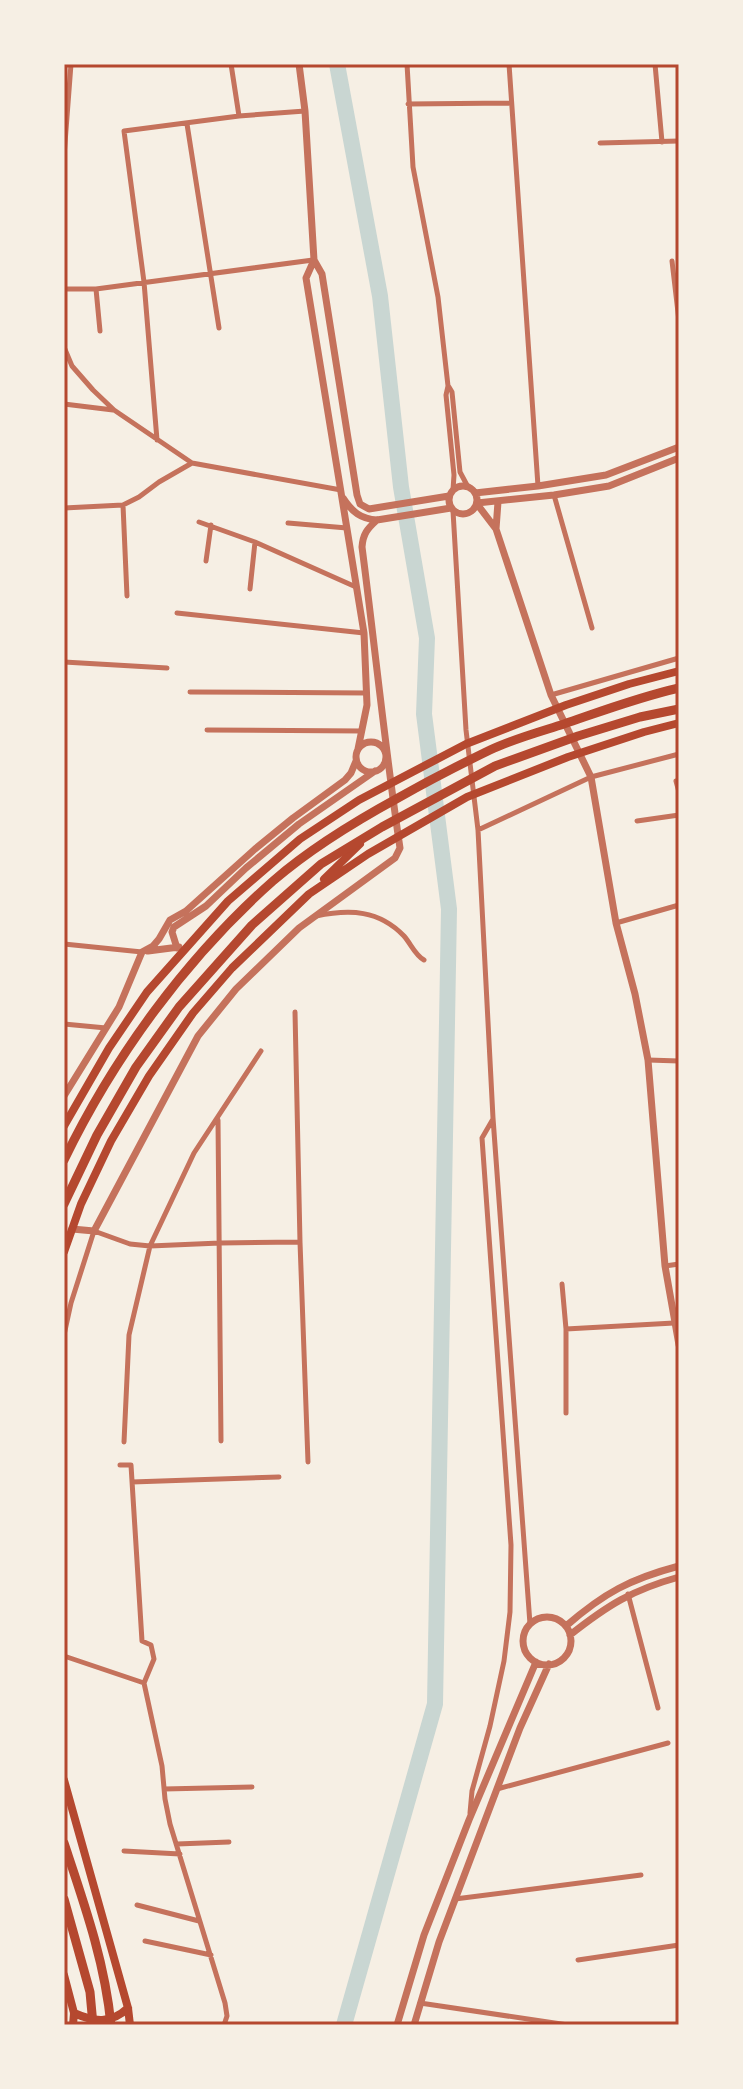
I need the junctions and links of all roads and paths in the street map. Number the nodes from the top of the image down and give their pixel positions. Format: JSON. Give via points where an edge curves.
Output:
{"nodes":[{"id":1,"x":71,"y":64,"type":"edge"},
{"id":2,"x":231,"y":64,"type":"edge"},
{"id":3,"x":299,"y":64,"type":"edge"},
{"id":4,"x":407,"y":64,"type":"edge"},
{"id":5,"x":509,"y":64,"type":"edge"},
{"id":6,"x":655,"y":64,"type":"edge"},
{"id":7,"x":511,"y":103,"type":"junction"},
{"id":8,"x":408,"y":104,"type":"junction"},
{"id":9,"x":305,"y":111,"type":"junction"},
{"id":10,"x":239,"y":116,"type":"junction"},
{"id":11,"x":66,"y":121,"type":"edge"},
{"id":12,"x":187,"y":124,"type":"junction"},
{"id":13,"x":679,"y":141,"type":"edge"},
{"id":14,"x":662,"y":142,"type":"junction"},
{"id":15,"x":600,"y":143,"type":"dead end"},
{"id":16,"x":64,"y":156,"type":"edge"},
{"id":17,"x":314,"y":260,"type":"junction"},
{"id":18,"x":672,"y":261,"type":"dead end"},
{"id":19,"x":212,"y":273,"type":"junction"},
{"id":20,"x":144,"y":282,"type":"junction"},
{"id":21,"x":64,"y":289,"type":"edge"},
{"id":22,"x":96,"y":289,"type":"junction"},
{"id":23,"x":679,"y":321,"type":"edge"},
{"id":24,"x":219,"y":328,"type":"dead end"},
{"id":25,"x":100,"y":331,"type":"dead end"},
{"id":26,"x":64,"y":347,"type":"edge"},
{"id":27,"x":448,"y":386,"type":"junction"},
{"id":28,"x":64,"y":404,"type":"edge"},
{"id":29,"x":114,"y":410,"type":"junction"},
{"id":30,"x":157,"y":440,"type":"junction"},
{"id":31,"x":679,"y":447,"type":"edge"},
{"id":32,"x":679,"y":458,"type":"edge"},
{"id":33,"x":192,"y":463,"type":"junction"},
{"id":34,"x":538,"y":486,"type":"junction"},
{"id":35,"x":468,"y":487,"type":"junction"},
{"id":36,"x":341,"y":492,"type":"junction"},
{"id":37,"x":451,"y":493,"type":"junction"},
{"id":38,"x":475,"y":493,"type":"junction"},
{"id":39,"x":554,"y":495,"type":"junction"},
{"id":40,"x":498,"y":502,"type":"junction"},
{"id":41,"x":477,"y":503,"type":"junction"},
{"id":42,"x":123,"y":505,"type":"junction"},
{"id":43,"x":64,"y":508,"type":"edge"},
{"id":44,"x":452,"y":509,"type":"junction"},
{"id":45,"x":377,"y":520,"type":"junction"},
{"id":46,"x":199,"y":522,"type":"dead end"},
{"id":47,"x":288,"y":523,"type":"dead end"},
{"id":48,"x":211,"y":525,"type":"junction"},
{"id":49,"x":347,"y":528,"type":"junction"},
{"id":50,"x":496,"y":529,"type":"junction"},
{"id":51,"x":255,"y":542,"type":"junction"},
{"id":52,"x":206,"y":561,"type":"dead end"},
{"id":53,"x":357,"y":588,"type":"junction"},
{"id":54,"x":250,"y":589,"type":"dead end"},
{"id":55,"x":127,"y":596,"type":"dead end"},
{"id":56,"x":177,"y":613,"type":"dead end"},
{"id":57,"x":592,"y":628,"type":"dead end"},
{"id":58,"x":364,"y":633,"type":"junction"},
{"id":59,"x":679,"y":658,"type":"edge"},
{"id":60,"x":64,"y":662,"type":"edge"},
{"id":61,"x":167,"y":668,"type":"dead end"},
{"id":62,"x":679,"y":671,"type":"edge"},
{"id":63,"x":679,"y":688,"type":"edge"},
{"id":64,"x":190,"y":692,"type":"dead end"},
{"id":65,"x":367,"y":693,"type":"junction"},
{"id":66,"x":551,"y":695,"type":"junction"},
{"id":67,"x":679,"y":709,"type":"edge"},
{"id":68,"x":679,"y":723,"type":"edge"},
{"id":69,"x":207,"y":730,"type":"dead end"},
{"id":70,"x":363,"y":731,"type":"junction"},
{"id":71,"x":358,"y":749,"type":"junction"},
{"id":72,"x":679,"y":754,"type":"edge"},
{"id":73,"x":386,"y":755,"type":"junction"},
{"id":74,"x":356,"y":761,"type":"junction"},
{"id":75,"x":375,"y":771,"type":"junction"},
{"id":76,"x":591,"y":777,"type":"junction"},
{"id":77,"x":676,"y":781,"type":"dead end"},
{"id":78,"x":679,"y":792,"type":"edge"},
{"id":79,"x":679,"y":815,"type":"edge"},
{"id":80,"x":637,"y":821,"type":"dead end"},
{"id":81,"x":478,"y":830,"type":"junction"},
{"id":82,"x":369,"y":835,"type":"junction"},
{"id":83,"x":309,"y":894,"type":"junction"},
{"id":84,"x":679,"y":905,"type":"edge"},
{"id":85,"x":314,"y":916,"type":"junction"},
{"id":86,"x":616,"y":923,"type":"junction"},
{"id":87,"x":64,"y":944,"type":"edge"},
{"id":88,"x":182,"y":947,"type":"junction"},
{"id":89,"x":142,"y":952,"type":"junction"},
{"id":90,"x":424,"y":960,"type":"dead end"},
{"id":91,"x":295,"y":1012,"type":"dead end"},
{"id":92,"x":64,"y":1024,"type":"edge"},
{"id":93,"x":107,"y":1028,"type":"junction"},
{"id":94,"x":261,"y":1051,"type":"dead end"},
{"id":95,"x":648,"y":1060,"type":"junction"},
{"id":96,"x":679,"y":1061,"type":"edge"},
{"id":97,"x":64,"y":1096,"type":"edge"},
{"id":98,"x":493,"y":1118,"type":"junction"},
{"id":99,"x":218,"y":1119,"type":"junction"},
{"id":100,"x":64,"y":1126,"type":"edge"},
{"id":101,"x":64,"y":1160,"type":"edge"},
{"id":102,"x":64,"y":1204,"type":"edge"},
{"id":103,"x":72,"y":1229,"type":"junction"},
{"id":104,"x":94,"y":1231,"type":"junction"},
{"id":105,"x":300,"y":1242,"type":"junction"},
{"id":106,"x":220,"y":1243,"type":"junction"},
{"id":107,"x":150,"y":1246,"type":"junction"},
{"id":108,"x":64,"y":1252,"type":"edge"},
{"id":109,"x":679,"y":1264,"type":"edge"},
{"id":110,"x":665,"y":1266,"type":"junction"},
{"id":111,"x":562,"y":1284,"type":"dead end"},
{"id":112,"x":674,"y":1323,"type":"junction"},
{"id":113,"x":566,"y":1329,"type":"junction"},
{"id":114,"x":64,"y":1335,"type":"edge"},
{"id":115,"x":679,"y":1345,"type":"edge"},
{"id":116,"x":566,"y":1413,"type":"dead end"},
{"id":117,"x":221,"y":1441,"type":"dead end"},
{"id":118,"x":124,"y":1442,"type":"dead end"},
{"id":119,"x":308,"y":1462,"type":"dead end"},
{"id":120,"x":120,"y":1465,"type":"dead end"},
{"id":121,"x":279,"y":1477,"type":"dead end"},
{"id":122,"x":132,"y":1482,"type":"junction"},
{"id":123,"x":679,"y":1566,"type":"edge"},
{"id":124,"x":679,"y":1577,"type":"edge"},
{"id":125,"x":628,"y":1594,"type":"junction"},
{"id":126,"x":530,"y":1624,"type":"junction"},
{"id":127,"x":566,"y":1626,"type":"junction"},
{"id":128,"x":570,"y":1635,"type":"junction"},
{"id":129,"x":64,"y":1656,"type":"edge"},
{"id":130,"x":536,"y":1662,"type":"junction"},
{"id":131,"x":549,"y":1664,"type":"junction"},
{"id":132,"x":144,"y":1683,"type":"junction"},
{"id":133,"x":658,"y":1708,"type":"dead end"},
{"id":134,"x":668,"y":1743,"type":"dead end"},
{"id":135,"x":64,"y":1780,"type":"edge"},
{"id":136,"x":252,"y":1787,"type":"dead end"},
{"id":137,"x":164,"y":1789,"type":"junction"},
{"id":138,"x":497,"y":1789,"type":"junction"},
{"id":139,"x":469,"y":1820,"type":"junction"},
{"id":140,"x":229,"y":1842,"type":"dead end"},
{"id":141,"x":64,"y":1843,"type":"edge"},
{"id":142,"x":177,"y":1844,"type":"junction"},
{"id":143,"x":124,"y":1851,"type":"dead end"},
{"id":144,"x":180,"y":1854,"type":"junction"},
{"id":145,"x":641,"y":1875,"type":"dead end"},
{"id":146,"x":64,"y":1899,"type":"edge"},
{"id":147,"x":455,"y":1899,"type":"junction"},
{"id":148,"x":137,"y":1905,"type":"dead end"},
{"id":149,"x":200,"y":1921,"type":"junction"},
{"id":150,"x":145,"y":1941,"type":"dead end"},
{"id":151,"x":679,"y":1945,"type":"edge"},
{"id":152,"x":211,"y":1955,"type":"junction"},
{"id":153,"x":578,"y":1960,"type":"dead end"},
{"id":154,"x":64,"y":1975,"type":"edge"},
{"id":155,"x":405,"y":1999,"type":"junction"},
{"id":156,"x":420,"y":2003,"type":"junction"},
{"id":157,"x":74,"y":2013,"type":"junction"},
{"id":158,"x":131,"y":2019,"type":"edge"},
{"id":159,"x":73,"y":2025,"type":"edge"},
{"id":160,"x":93,"y":2025,"type":"edge"},
{"id":161,"x":111,"y":2025,"type":"edge"},
{"id":162,"x":224,"y":2025,"type":"edge"},
{"id":163,"x":397,"y":2025,"type":"edge"},
{"id":164,"x":414,"y":2025,"type":"edge"},
{"id":165,"x":568,"y":2025,"type":"edge"}],
"edges":[{"from":1,"to":11,"type":"street"},
{"from":2,"to":10,"type":"street"},
{"from":3,"to":9,"type":"street"},
{"from":4,"to":8,"type":"street"},
{"from":5,"to":7,"type":"street"},
{"from":6,"to":14,"type":"street"},
{"from":7,"to":8,"type":"street"},
{"from":7,"to":34,"type":"street"},
{"from":8,"to":27,"type":"street"},
{"from":9,"to":10,"type":"street"},
{"from":9,"to":17,"type":"street"},
{"from":10,"to":12,"type":"street"},
{"from":11,"to":16,"type":"street"},
{"from":12,"to":19,"type":"street"},
{"from":12,"to":20,"type":"street","via":[[124,131]]},
{"from":13,"to":14,"type":"street"},
{"from":14,"to":15,"type":"street"},
{"from":17,"to":19,"type":"street"},
{"from":17,"to":36,"type":"street","via":[[306,278]]},
{"from":17,"to":37,"type":"street","via":[[322,274],[360,504],[369,509]]},
{"from":18,"to":23,"type":"street"},
{"from":19,"to":20,"type":"street"},
{"from":19,"to":24,"type":"street"},
{"from":20,"to":22,"type":"street"},
{"from":20,"to":30,"type":"street"},
{"from":21,"to":22,"type":"street"},
{"from":22,"to":25,"type":"street"},
{"from":26,"to":29,"type":"street","via":[[72,366]]},
{"from":27,"to":35,"type":"street","via":[[460,472]]},
{"from":27,"to":37,"type":"street"},
{"from":28,"to":29,"type":"street"},
{"from":29,"to":30,"type":"street"},
{"from":30,"to":33,"type":"street"},
{"from":31,"to":34,"type":"street","via":[[606,475]]},
{"from":32,"to":39,"type":"street","via":[[609,486]]},
{"from":33,"to":36,"type":"street"},
{"from":33,"to":42,"type":"street"},
{"from":34,"to":38,"type":"street"},
{"from":35,"to":37,"type":"street"},
{"from":35,"to":38,"type":"street"},
{"from":36,"to":45,"type":"street","via":[[360,516]]},
{"from":36,"to":49,"type":"street"},
{"from":37,"to":44,"type":"street"},
{"from":38,"to":41,"type":"street"},
{"from":39,"to":40,"type":"street"},
{"from":39,"to":57,"type":"street"},
{"from":40,"to":41,"type":"street"},
{"from":40,"to":50,"type":"street"},
{"from":41,"to":44,"type":"street","via":[[466,514]]},
{"from":41,"to":50,"type":"street"},
{"from":42,"to":43,"type":"street"},
{"from":42,"to":55,"type":"street"},
{"from":44,"to":45,"type":"street"},
{"from":44,"to":81,"type":"street"},
{"from":45,"to":73,"type":"street","via":[[362,538],[362,547]]},
{"from":46,"to":48,"type":"street"},
{"from":47,"to":49,"type":"street"},
{"from":48,"to":51,"type":"street"},
{"from":48,"to":52,"type":"street"},
{"from":49,"to":53,"type":"street"},
{"from":50,"to":66,"type":"street"},
{"from":51,"to":53,"type":"street"},
{"from":51,"to":54,"type":"street"},
{"from":53,"to":58,"type":"street"},
{"from":56,"to":58,"type":"street"},
{"from":58,"to":65,"type":"street"},
{"from":59,"to":66,"type":"street"},
{"from":60,"to":61,"type":"street"},
{"from":62,"to":88,"type":"main road","via":[[566,705],[466,744],[377,790],[300,839]]},
{"from":63,"to":101,"type":"highway","via":[[493,749],[324,841],[240,913],[164,999],[122,1056]]},
{"from":64,"to":65,"type":"street"},
{"from":65,"to":70,"type":"street"},
{"from":66,"to":76,"type":"street"},
{"from":67,"to":82,"type":"highway","via":[[578,736],[495,766]]},
{"from":68,"to":83,"type":"main road","via":[[568,757],[467,797]]},
{"from":69,"to":70,"type":"street"},
{"from":70,"to":71,"type":"street"},
{"from":71,"to":73,"type":"street","via":[[374,742]]},
{"from":71,"to":74,"type":"street"},
{"from":72,"to":76,"type":"street"},
{"from":73,"to":75,"type":"street","via":[[384,765]]},
{"from":73,"to":85,"type":"street","via":[[400,848],[395,858]]},
{"from":74,"to":75,"type":"street","via":[[366,771]]},
{"from":74,"to":89,"type":"street","via":[[345,780],[170,920],[153,946]]},
{"from":75,"to":88,"type":"street","via":[[299,824],[206,906],[174,927]]},
{"from":76,"to":81,"type":"street"},
{"from":76,"to":86,"type":"street"},
{"from":77,"to":78,"type":"street"},
{"from":79,"to":80,"type":"street"},
{"from":81,"to":98,"type":"street"},
{"from":82,"to":83,"type":"main road"},
{"from":82,"to":102,"type":"highway","via":[[288,892],[179,1007],[136,1067]]},
{"from":83,"to":103,"type":"main road","via":[[193,1013],[111,1141]]},
{"from":84,"to":86,"type":"street"},
{"from":85,"to":90,"type":"street","via":[[359,911],[380,918]]},
{"from":85,"to":104,"type":"street","via":[[236,989],[198,1036]]},
{"from":86,"to":95,"type":"street"},
{"from":87,"to":89,"type":"street"},
{"from":88,"to":89,"type":"street"},
{"from":88,"to":100,"type":"main road","via":[[116,1036]]},
{"from":89,"to":93,"type":"street"},
{"from":91,"to":105,"type":"street"},
{"from":92,"to":93,"type":"street"},
{"from":93,"to":97,"type":"street"},
{"from":94,"to":99,"type":"street"},
{"from":95,"to":96,"type":"street"},
{"from":95,"to":110,"type":"street"},
{"from":98,"to":126,"type":"street"},
{"from":98,"to":139,"type":"street","via":[[482,1138],[511,1545],[510,1612]]},
{"from":99,"to":106,"type":"street"},
{"from":99,"to":107,"type":"street","via":[[194,1153]]},
{"from":103,"to":104,"type":"street"},
{"from":103,"to":108,"type":"main road"},
{"from":104,"to":107,"type":"street"},
{"from":104,"to":114,"type":"street"},
{"from":105,"to":106,"type":"street"},
{"from":105,"to":119,"type":"street"},
{"from":106,"to":107,"type":"street"},
{"from":106,"to":117,"type":"street"},
{"from":107,"to":118,"type":"street","via":[[129,1335]]},
{"from":109,"to":110,"type":"street"},
{"from":110,"to":112,"type":"street"},
{"from":111,"to":113,"type":"street"},
{"from":112,"to":113,"type":"street"},
{"from":112,"to":115,"type":"street"},
{"from":113,"to":116,"type":"street"},
{"from":120,"to":122,"type":"street","via":[[131,1465]]},
{"from":121,"to":122,"type":"street"},
{"from":122,"to":132,"type":"street","via":[[142,1641],[151,1645],[154,1659]]},
{"from":123,"to":127,"type":"street","via":[[614,1590]]},
{"from":124,"to":125,"type":"street"},
{"from":125,"to":128,"type":"street"},
{"from":125,"to":133,"type":"street"},
{"from":126,"to":127,"type":"street","via":[[552,1617]]},
{"from":126,"to":130,"type":"street","via":[[523,1640]]},
{"from":127,"to":128,"type":"street"},
{"from":128,"to":131,"type":"street","via":[[564,1657]]},
{"from":129,"to":132,"type":"street"},
{"from":130,"to":131,"type":"street"},
{"from":130,"to":139,"type":"street"},
{"from":131,"to":138,"type":"street"},
{"from":132,"to":137,"type":"street"},
{"from":134,"to":138,"type":"street"},
{"from":135,"to":158,"type":"main road"},
{"from":136,"to":137,"type":"street"},
{"from":137,"to":142,"type":"street"},
{"from":138,"to":147,"type":"street"},
{"from":139,"to":155,"type":"street"},
{"from":140,"to":142,"type":"street"},
{"from":141,"to":161,"type":"highway","via":[[91,1922]]},
{"from":142,"to":144,"type":"street"},
{"from":143,"to":144,"type":"street"},
{"from":144,"to":149,"type":"street"},
{"from":145,"to":147,"type":"street"},
{"from":146,"to":160,"type":"highway","via":[[90,1992]]},
{"from":147,"to":156,"type":"street"},
{"from":148,"to":149,"type":"street"},
{"from":149,"to":152,"type":"street"},
{"from":150,"to":152,"type":"street"},
{"from":151,"to":153,"type":"street"},
{"from":152,"to":162,"type":"street","via":[[225,2003]]},
{"from":154,"to":157,"type":"main road"},
{"from":155,"to":156,"type":"street"},
{"from":155,"to":163,"type":"street"},
{"from":156,"to":164,"type":"street"},
{"from":156,"to":165,"type":"street"},
{"from":157,"to":158,"type":"main road","via":[[100,2021]]},
{"from":157,"to":159,"type":"main road"}]}
